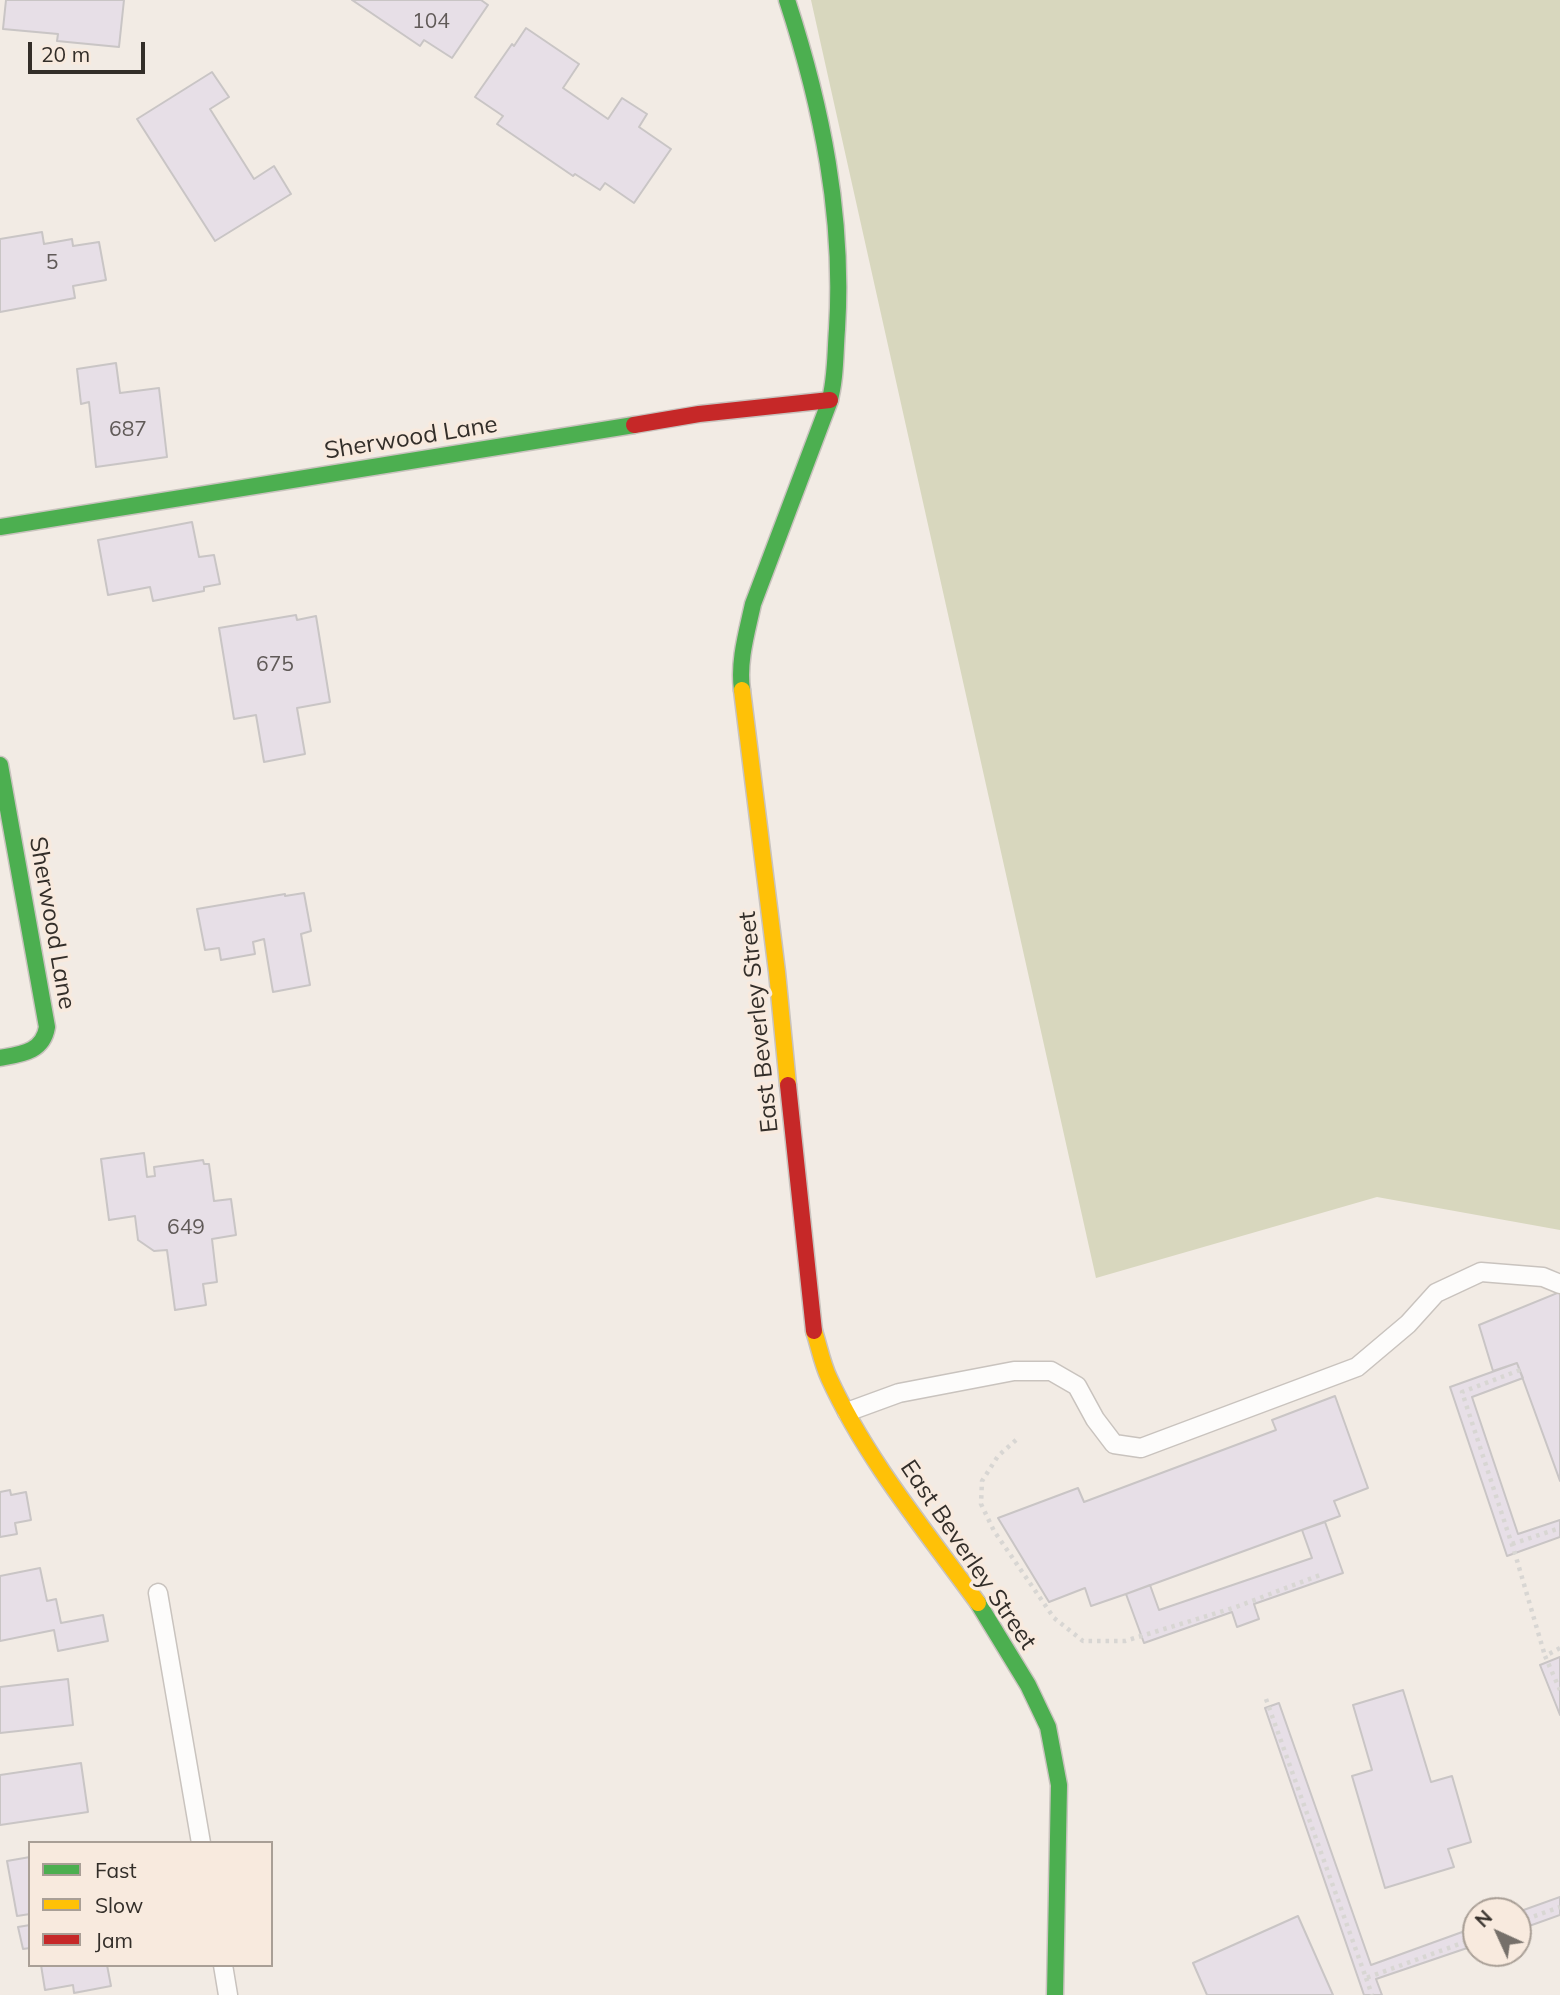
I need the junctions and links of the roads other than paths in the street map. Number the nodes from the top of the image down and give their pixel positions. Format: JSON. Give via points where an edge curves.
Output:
{"nodes":[{"id":1,"x":787,"y":0,"type":"edge"},
{"id":2,"x":830,"y":400,"type":"junction"},
{"id":3,"x":0,"y":527,"type":"edge"},
{"id":4,"x":0,"y":765,"type":"edge"},
{"id":5,"x":0,"y":1058,"type":"edge"},
{"id":6,"x":1560,"y":1284,"type":"edge"},
{"id":7,"x":847,"y":1412,"type":"junction"},
{"id":8,"x":158,"y":1593,"type":"dead end"},
{"id":9,"x":201,"y":1841,"type":"edge"},
{"id":10,"x":223,"y":1967,"type":"edge"},
{"id":11,"x":228,"y":1995,"type":"edge"},
{"id":12,"x":1055,"y":1995,"type":"edge"}],
"edges":[{"from":1,"to":2,"type":"street","name":"East Beverley Street","via":[[822,124],[836,208],[840,303]]},
{"from":2,"to":3,"type":"street","name":"Sherwood Lane","via":[[699,414]]},
{"from":2,"to":7,"type":"street","name":"East Beverley Street","via":[[755,596],[740,674],[777,971],[812,1323],[828,1377]]},
{"from":4,"to":5,"type":"street","name":"Sherwood Lane","via":[[47,1036],[40,1047]]},
{"from":6,"to":7,"type":"lane","via":[[1544,1278],[1481,1272],[1436,1293],[1357,1367],[1141,1448],[1114,1444],[1077,1387],[1051,1371],[1014,1371],[898,1393]]},
{"from":7,"to":12,"type":"street","name":"East Beverley Street","via":[[881,1469],[978,1603],[1048,1727],[1059,1785]]},
{"from":8,"to":9,"type":"lane"},
{"from":10,"to":11,"type":"lane"}]}
